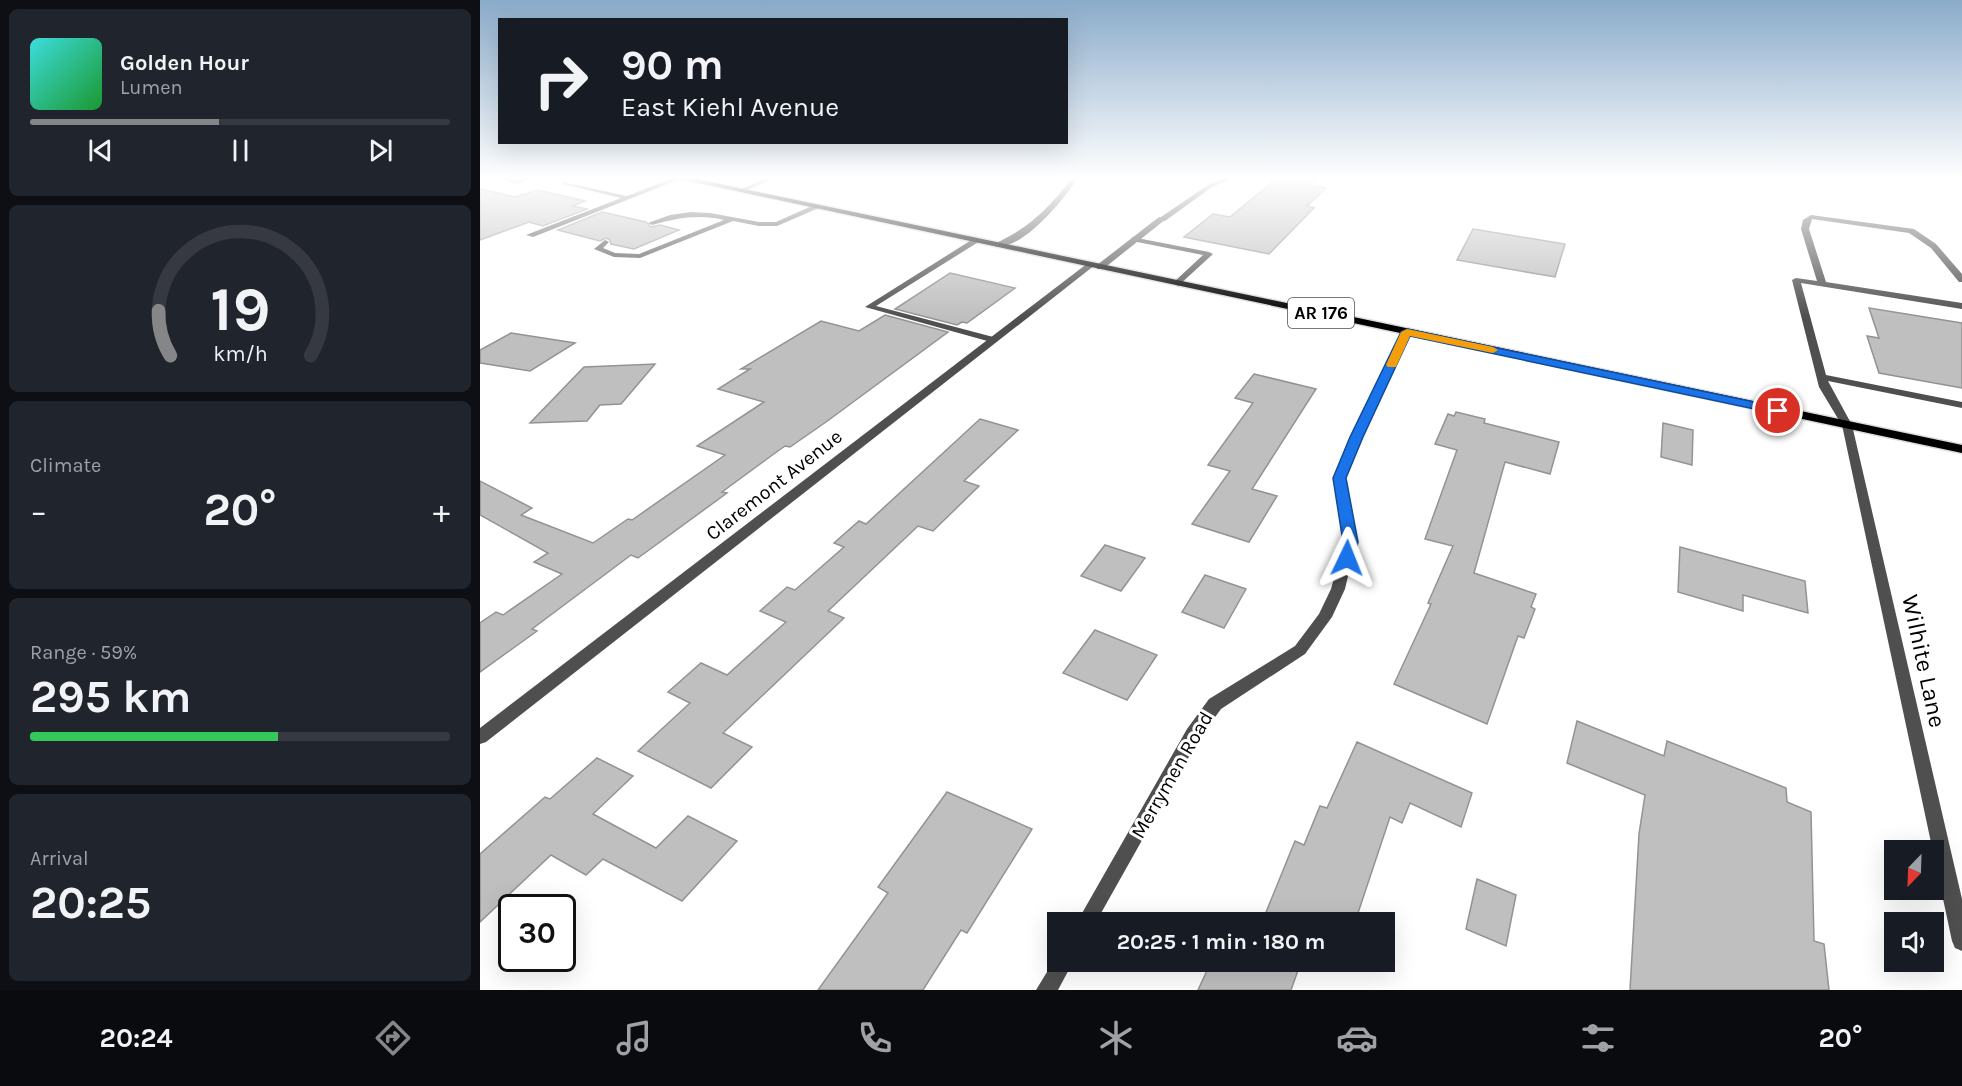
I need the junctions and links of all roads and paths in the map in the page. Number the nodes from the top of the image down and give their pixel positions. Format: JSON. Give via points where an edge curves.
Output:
{"nodes":[{"id":1,"x":561,"y":224,"type":"edge"},
{"id":2,"x":719,"y":224,"type":"edge"},
{"id":3,"x":897,"y":224,"type":"edge"},
{"id":4,"x":1034,"y":224,"type":"edge"},
{"id":5,"x":1155,"y":224,"type":"edge"},
{"id":6,"x":1806,"y":224,"type":"edge"},
{"id":7,"x":1862,"y":224,"type":"edge"},
{"id":8,"x":530,"y":236,"type":"dead end"},
{"id":9,"x":1135,"y":239,"type":"junction"},
{"id":10,"x":976,"y":241,"type":"junction"},
{"id":11,"x":605,"y":242,"type":"dead end"},
{"id":12,"x":999,"y":245,"type":"junction"},
{"id":13,"x":1096,"y":266,"type":"junction"},
{"id":14,"x":1962,"y":280,"type":"edge"},
{"id":15,"x":1178,"y":283,"type":"junction"},
{"id":16,"x":1822,"y":284,"type":"junction"},
{"id":17,"x":1962,"y":306,"type":"edge"},
{"id":18,"x":1407,"y":332,"type":"junction"},
{"id":19,"x":994,"y":340,"type":"junction"},
{"id":20,"x":1821,"y":377,"type":"junction"},
{"id":21,"x":1962,"y":405,"type":"edge"},
{"id":22,"x":1847,"y":425,"type":"junction"},
{"id":23,"x":1962,"y":449,"type":"edge"},
{"id":24,"x":480,"y":737,"type":"edge"},
{"id":25,"x":1092,"y":912,"type":"edge"},
{"id":26,"x":1962,"y":941,"type":"edge"},
{"id":27,"x":1057,"y":972,"type":"edge"},
{"id":28,"x":1046,"y":990,"type":"edge"}],
"edges":[{"from":1,"to":8,"type":"street"},
{"from":2,"to":11,"type":"street","via":[[640,256],[603,252],[598,249]]},
{"from":3,"to":10,"type":"main road","number":"AR 176"},
{"from":4,"to":12,"type":"street"},
{"from":5,"to":9,"type":"street","name":"Claremont Avenue"},
{"from":6,"to":16,"type":"street"},
{"from":7,"to":14,"type":"street","via":[[1911,231],[1926,238]]},
{"from":9,"to":13,"type":"street","name":"Claremont Avenue"},
{"from":9,"to":15,"type":"street","via":[[1209,254]]},
{"from":10,"to":12,"type":"main road","number":"AR 176"},
{"from":10,"to":19,"type":"street","via":[[869,307]]},
{"from":12,"to":13,"type":"main road","number":"AR 176"},
{"from":13,"to":15,"type":"main road","number":"AR 176"},
{"from":13,"to":19,"type":"street","name":"Claremont Avenue"},
{"from":15,"to":18,"type":"main road","number":"AR 176"},
{"from":16,"to":17,"type":"street"},
{"from":16,"to":20,"type":"street","name":"Wilhite Lane","via":[[1796,280]]},
{"from":18,"to":22,"type":"main road","number":"AR 176"},
{"from":18,"to":25,"type":"street","name":"Merrymen Road","via":[[1340,478],[1350,542],[1338,589],[1324,617],[1300,650],[1215,704],[1193,734]]},
{"from":19,"to":24,"type":"street","name":"Claremont Avenue"},
{"from":20,"to":21,"type":"street"},
{"from":20,"to":22,"type":"street","name":"Wilhite Lane"},
{"from":22,"to":23,"type":"main road","number":"AR 176"},
{"from":22,"to":26,"type":"street","name":"Wilhite Lane"},
{"from":27,"to":28,"type":"street"}]}
